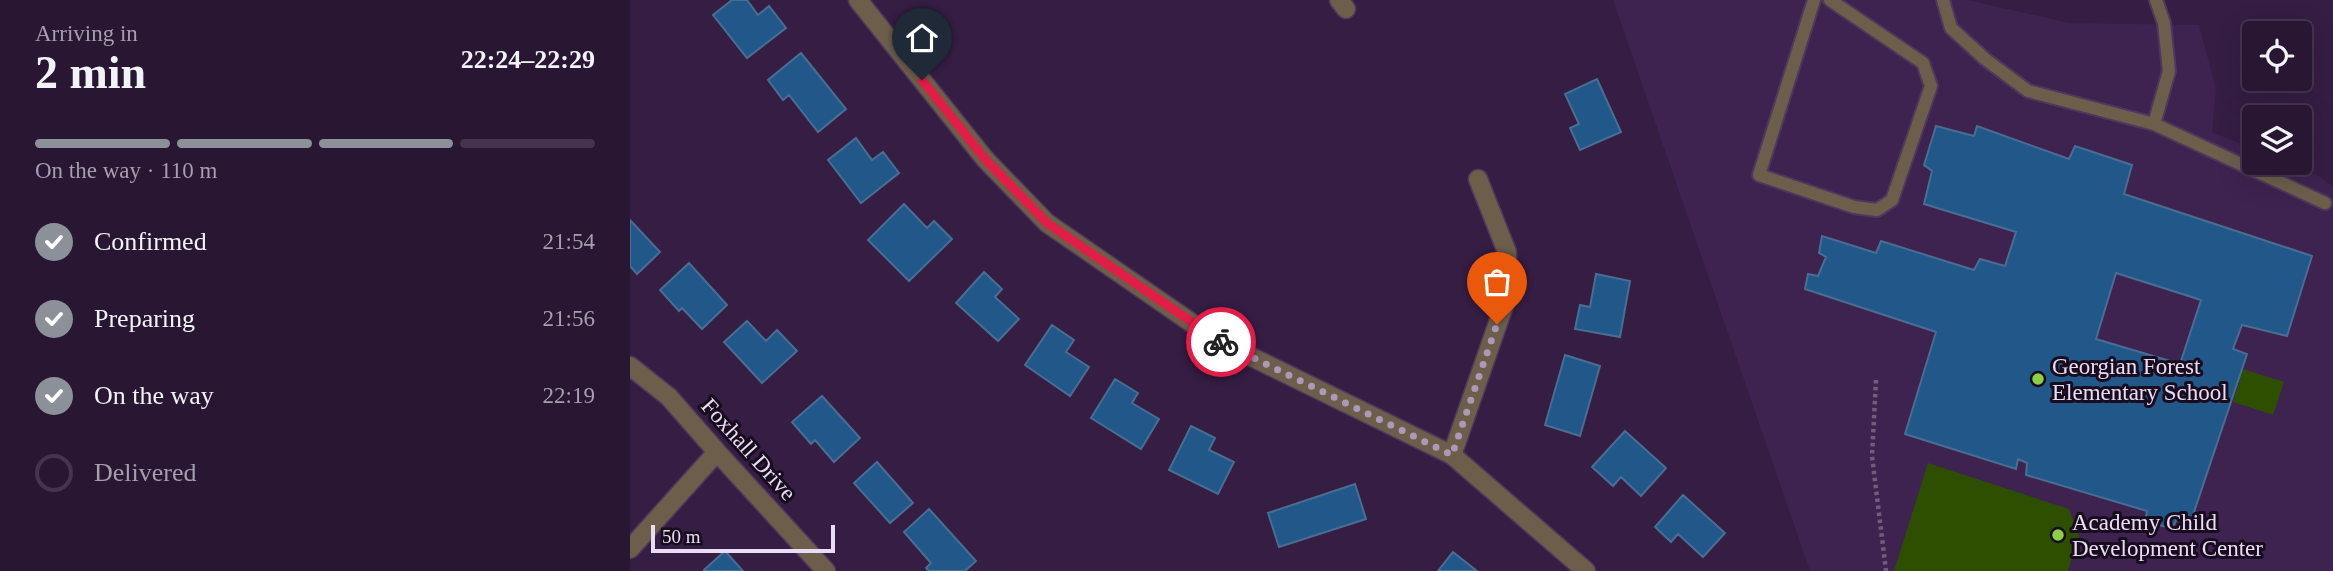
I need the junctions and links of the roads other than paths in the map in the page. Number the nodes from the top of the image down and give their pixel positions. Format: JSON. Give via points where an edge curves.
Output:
{"nodes":[{"id":1,"x":858,"y":0,"type":"edge"},
{"id":2,"x":1814,"y":0,"type":"edge"},
{"id":3,"x":1830,"y":0,"type":"edge"},
{"id":4,"x":1943,"y":0,"type":"edge"},
{"id":5,"x":2156,"y":0,"type":"edge"},
{"id":6,"x":2154,"y":124,"type":"junction"},
{"id":7,"x":1478,"y":179,"type":"dead end"},
{"id":8,"x":2325,"y":203,"type":"dead end"},
{"id":9,"x":630,"y":366,"type":"edge"},
{"id":10,"x":717,"y":453,"type":"junction"},
{"id":11,"x":1452,"y":455,"type":"junction"},
{"id":12,"x":630,"y":548,"type":"edge"},
{"id":13,"x":826,"y":571,"type":"edge"},
{"id":14,"x":1586,"y":571,"type":"edge"}],
"edges":[{"from":1,"to":11,"type":"street","via":[[985,159],[1047,223],[1215,339]]},
{"from":2,"to":3,"type":"lane","via":[[1759,175],[1854,207],[1877,210],[1892,200],[1931,86],[1923,63]]},
{"from":4,"to":6,"type":"lane","via":[[1951,28],[2028,91]]},
{"from":5,"to":6,"type":"lane","via":[[2164,23],[2169,71]]},
{"from":6,"to":8,"type":"lane"},
{"from":7,"to":11,"type":"street","via":[[1507,252],[1507,298]]},
{"from":9,"to":10,"type":"street","name":"Foxhall Drive","via":[[669,397]]},
{"from":10,"to":12,"type":"street"},
{"from":10,"to":13,"type":"street","name":"Foxhall Drive"},
{"from":11,"to":14,"type":"street"}]}
